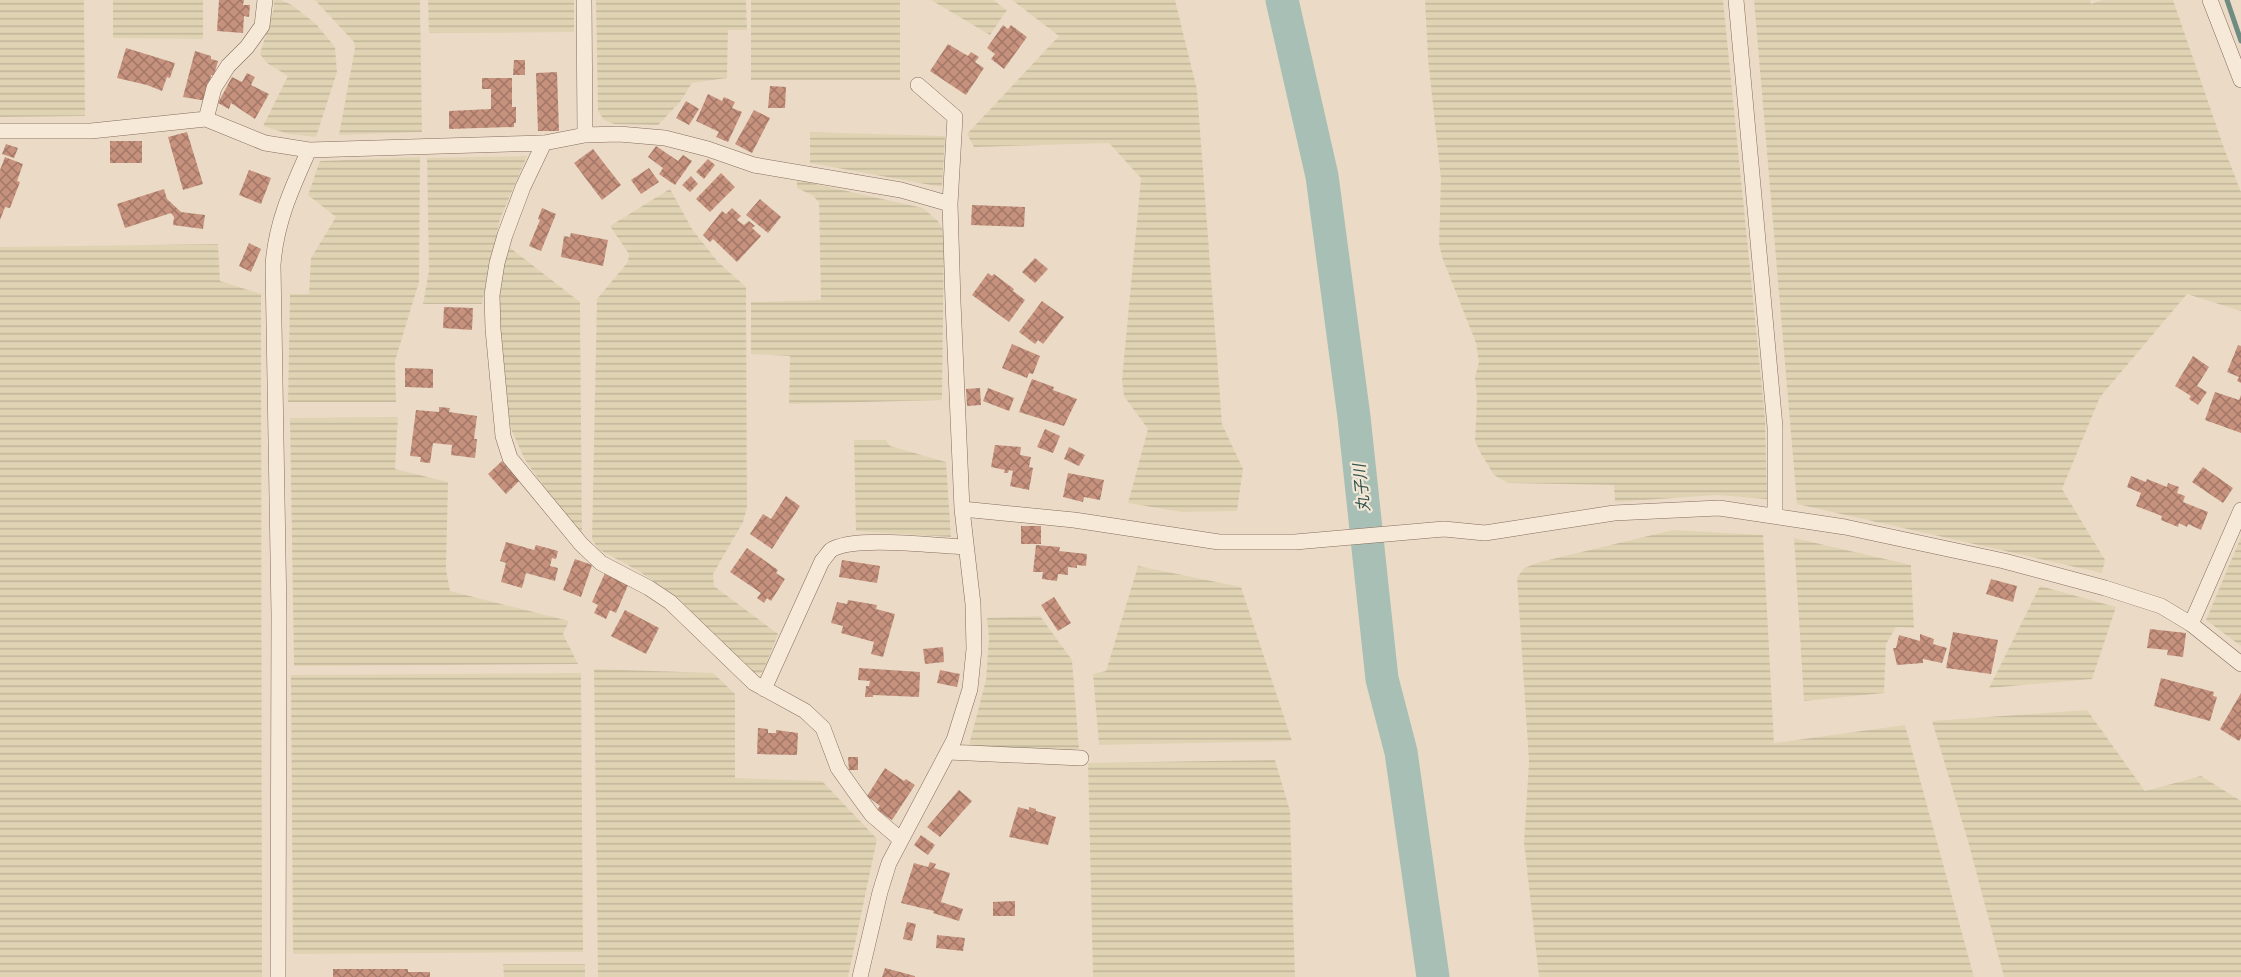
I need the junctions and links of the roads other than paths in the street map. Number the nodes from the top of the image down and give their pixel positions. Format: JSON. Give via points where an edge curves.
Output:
{"nodes":[{"id":1,"x":265,"y":0,"type":"edge"},
{"id":2,"x":584,"y":0,"type":"edge"},
{"id":3,"x":1736,"y":0,"type":"edge"},
{"id":4,"x":2210,"y":0,"type":"edge"},
{"id":5,"x":2241,"y":80,"type":"edge"},
{"id":6,"x":918,"y":85,"type":"dead end"},
{"id":7,"x":207,"y":120,"type":"junction"},
{"id":8,"x":0,"y":131,"type":"edge"},
{"id":9,"x":585,"y":135,"type":"junction"},
{"id":10,"x":544,"y":144,"type":"junction"},
{"id":11,"x":309,"y":150,"type":"junction"},
{"id":12,"x":950,"y":204,"type":"junction"},
{"id":13,"x":962,"y":509,"type":"junction"},
{"id":14,"x":2241,"y":510,"type":"edge"},
{"id":15,"x":1775,"y":515,"type":"junction"},
{"id":16,"x":965,"y":547,"type":"junction"},
{"id":17,"x":2191,"y":624,"type":"junction"},
{"id":18,"x":2241,"y":664,"type":"edge"},
{"id":19,"x":764,"y":688,"type":"junction"},
{"id":20,"x":948,"y":752,"type":"junction"},
{"id":21,"x":1081,"y":758,"type":"dead end"},
{"id":22,"x":900,"y":839,"type":"junction"},
{"id":23,"x":278,"y":977,"type":"edge"},
{"id":24,"x":860,"y":977,"type":"edge"}],
"edges":[{"from":1,"to":7,"type":"street","via":[[262,26],[214,88]]},
{"from":2,"to":9,"type":"street"},
{"from":3,"to":15,"type":"street","via":[[1775,427]]},
{"from":4,"to":5,"type":"street"},
{"from":6,"to":12,"type":"street","via":[[955,117]]},
{"from":7,"to":8,"type":"street","via":[[91,131]]},
{"from":7,"to":11,"type":"street","via":[[265,143]]},
{"from":9,"to":10,"type":"street"},
{"from":9,"to":12,"type":"street","via":[[665,138],[754,165],[901,190]]},
{"from":10,"to":11,"type":"street"},
{"from":10,"to":19,"type":"street","via":[[505,236],[492,295],[504,436],[510,458],[581,544],[602,563],[670,602],[740,671]]},
{"from":11,"to":23,"type":"street","via":[[275,238],[273,265],[279,614]]},
{"from":12,"to":13,"type":"street"},
{"from":13,"to":15,"type":"street","via":[[1074,520],[1219,542],[1295,542],[1444,529],[1485,533],[1614,513],[1668,509],[1719,508]]},
{"from":13,"to":16,"type":"street"},
{"from":14,"to":17,"type":"street"},
{"from":15,"to":17,"type":"street","via":[[2004,561],[2162,606]]},
{"from":16,"to":19,"type":"street","via":[[870,542],[831,550],[822,561]]},
{"from":16,"to":20,"type":"street","via":[[974,649],[970,689]]},
{"from":17,"to":18,"type":"street"},
{"from":19,"to":22,"type":"street","via":[[805,711],[824,728],[838,768],[872,814]]},
{"from":20,"to":21,"type":"street"},
{"from":20,"to":22,"type":"street"},
{"from":22,"to":24,"type":"street","via":[[879,892]]}]}
